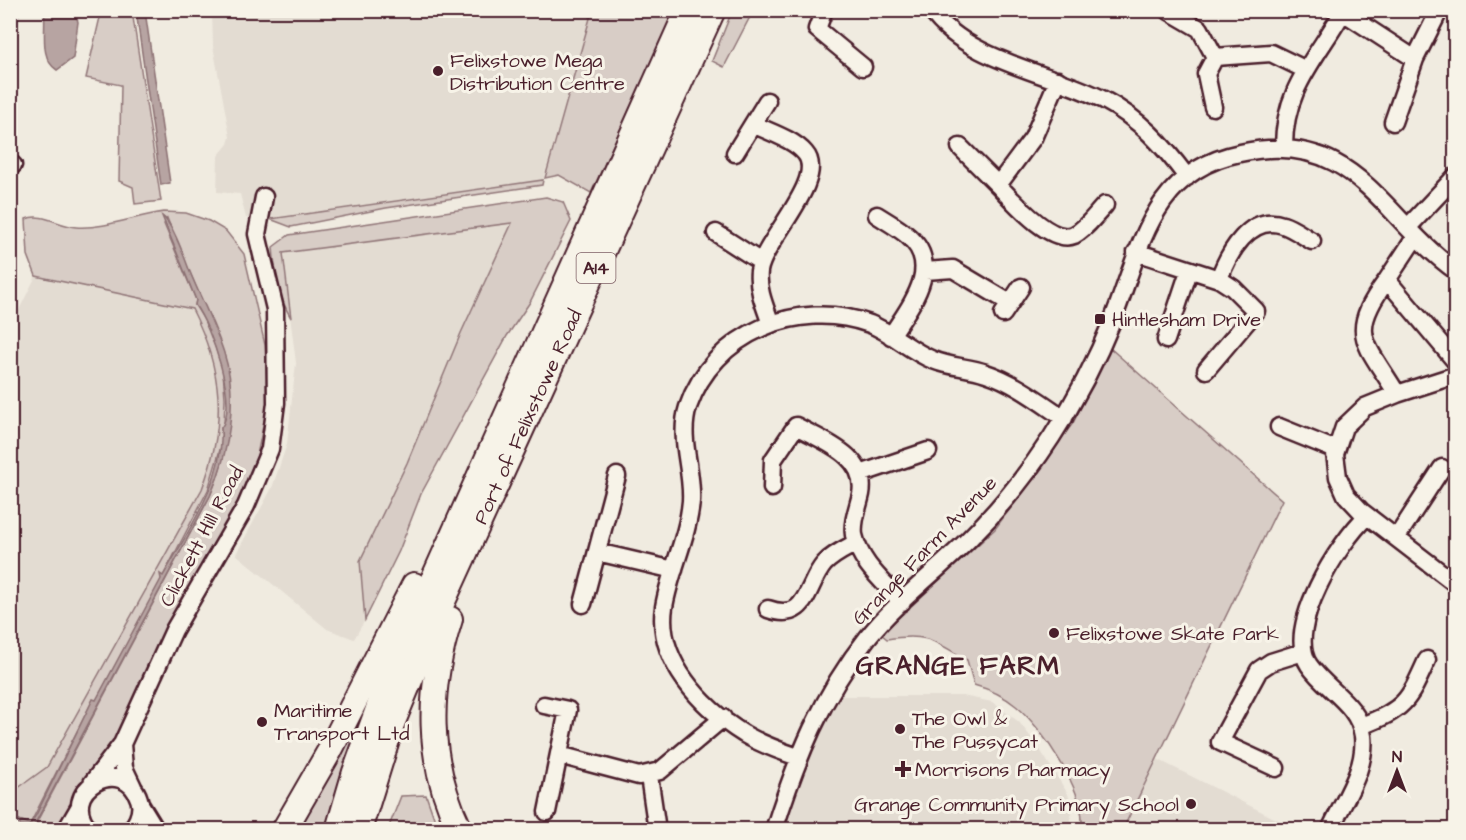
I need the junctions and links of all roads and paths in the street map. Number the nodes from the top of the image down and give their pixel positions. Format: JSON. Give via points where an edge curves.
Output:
{"nodes":[{"id":1,"x":688,"y":10,"type":"edge"},
{"id":2,"x":713,"y":10,"type":"edge"},
{"id":3,"x":824,"y":10,"type":"edge"},
{"id":4,"x":932,"y":10,"type":"edge"},
{"id":5,"x":1433,"y":10,"type":"edge"},
{"id":6,"x":1169,"y":11,"type":"edge"},
{"id":7,"x":1344,"y":11,"type":"edge"},
{"id":8,"x":1215,"y":57,"type":"junction"},
{"id":9,"x":1415,"y":59,"type":"junction"},
{"id":10,"x":863,"y":67,"type":"dead end"},
{"id":11,"x":1306,"y":70,"type":"junction"},
{"id":12,"x":1058,"y":81,"type":"junction"},
{"id":13,"x":767,"y":101,"type":"dead end"},
{"id":14,"x":1214,"y":107,"type":"dead end"},
{"id":15,"x":1393,"y":122,"type":"dead end"},
{"id":16,"x":753,"y":123,"type":"junction"},
{"id":17,"x":960,"y":147,"type":"dead end"},
{"id":18,"x":1284,"y":149,"type":"junction"},
{"id":19,"x":735,"y":153,"type":"dead end"},
{"id":20,"x":1455,"y":176,"type":"edge"},
{"id":21,"x":1187,"y":177,"type":"junction"},
{"id":22,"x":998,"y":185,"type":"junction"},
{"id":23,"x":264,"y":197,"type":"dead end"},
{"id":24,"x":1105,"y":205,"type":"dead end"},
{"id":25,"x":877,"y":215,"type":"dead end"},
{"id":26,"x":1412,"y":231,"type":"junction"},
{"id":27,"x":716,"y":233,"type":"dead end"},
{"id":28,"x":1312,"y":241,"type":"dead end"},
{"id":29,"x":1136,"y":252,"type":"junction"},
{"id":30,"x":761,"y":262,"type":"junction"},
{"id":31,"x":925,"y":271,"type":"junction"},
{"id":32,"x":1189,"y":271,"type":"junction"},
{"id":33,"x":1455,"y":271,"type":"edge"},
{"id":34,"x":1219,"y":279,"type":"junction"},
{"id":35,"x":1387,"y":280,"type":"junction"},
{"id":36,"x":1021,"y":287,"type":"dead end"},
{"id":37,"x":771,"y":324,"type":"junction"},
{"id":38,"x":891,"y":336,"type":"junction"},
{"id":39,"x":1166,"y":340,"type":"dead end"},
{"id":40,"x":1455,"y":362,"type":"edge"},
{"id":41,"x":1206,"y":370,"type":"dead end"},
{"id":42,"x":1455,"y":375,"type":"edge"},
{"id":43,"x":1397,"y":394,"type":"junction"},
{"id":44,"x":1064,"y":418,"type":"junction"},
{"id":45,"x":503,"y":419,"type":"junction"},
{"id":46,"x":1279,"y":427,"type":"dead end"},
{"id":47,"x":1336,"y":450,"type":"junction"},
{"id":48,"x":928,"y":451,"type":"dead end"},
{"id":49,"x":1442,"y":468,"type":"dead end"},
{"id":50,"x":860,"y":474,"type":"junction"},
{"id":51,"x":617,"y":476,"type":"dead end"},
{"id":52,"x":772,"y":488,"type":"dead end"},
{"id":53,"x":1367,"y":516,"type":"junction"},
{"id":54,"x":479,"y":525,"type":"junction"},
{"id":55,"x":1397,"y":537,"type":"junction"},
{"id":56,"x":856,"y":543,"type":"junction"},
{"id":57,"x":597,"y":552,"type":"junction"},
{"id":58,"x":674,"y":570,"type":"junction"},
{"id":59,"x":1455,"y":584,"type":"edge"},
{"id":60,"x":902,"y":602,"type":"junction"},
{"id":61,"x":583,"y":604,"type":"dead end"},
{"id":62,"x":768,"y":609,"type":"dead end"},
{"id":63,"x":1303,"y":652,"type":"junction"},
{"id":64,"x":1427,"y":660,"type":"dead end"},
{"id":65,"x":544,"y":705,"type":"dead end"},
{"id":66,"x":723,"y":718,"type":"junction"},
{"id":67,"x":1361,"y":726,"type":"junction"},
{"id":68,"x":122,"y":744,"type":"junction"},
{"id":69,"x":559,"y":755,"type":"junction"},
{"id":70,"x":798,"y":757,"type":"junction"},
{"id":71,"x":1276,"y":768,"type":"dead end"},
{"id":72,"x":648,"y":776,"type":"junction"},
{"id":73,"x":92,"y":784,"type":"junction"},
{"id":74,"x":138,"y":797,"type":"junction"},
{"id":75,"x":80,"y":806,"type":"junction"},
{"id":76,"x":547,"y":812,"type":"dead end"},
{"id":77,"x":66,"y":830,"type":"edge"},
{"id":78,"x":90,"y":830,"type":"edge"},
{"id":79,"x":130,"y":830,"type":"edge"},
{"id":80,"x":156,"y":830,"type":"edge"},
{"id":81,"x":284,"y":830,"type":"edge"},
{"id":82,"x":338,"y":830,"type":"edge"},
{"id":83,"x":359,"y":830,"type":"edge"},
{"id":84,"x":460,"y":830,"type":"edge"},
{"id":85,"x":657,"y":830,"type":"edge"},
{"id":86,"x":774,"y":830,"type":"edge"},
{"id":87,"x":1330,"y":830,"type":"edge"}],
"edges":[{"from":1,"to":45,"type":"highway","name":"Port of Felixstowe Road","number":"A14"},
{"from":2,"to":54,"type":"highway","name":"Port of Felixstowe Road","number":"A14"},
{"from":3,"to":10,"type":"street","via":[[817,28]]},
{"from":4,"to":12,"type":"street","via":[[952,32],[975,46]]},
{"from":5,"to":9,"type":"street","via":[[1437,15]]},
{"from":6,"to":8,"type":"street","via":[[1200,29]]},
{"from":7,"to":9,"type":"street"},
{"from":7,"to":11,"type":"street"},
{"from":8,"to":11,"type":"street","via":[[1271,53]]},
{"from":8,"to":14,"type":"street","via":[[1206,74]]},
{"from":9,"to":15,"type":"street"},
{"from":11,"to":18,"type":"street","via":[[1286,110]]},
{"from":12,"to":21,"type":"street","via":[[1106,101],[1138,122]]},
{"from":12,"to":22,"type":"street","via":[[1033,138]]},
{"from":13,"to":16,"type":"street"},
{"from":16,"to":19,"type":"street"},
{"from":16,"to":30,"type":"street","via":[[799,147],[809,159],[811,170],[806,186]]},
{"from":17,"to":22,"type":"street"},
{"from":18,"to":21,"type":"street","name":"Grange Farm Avenue","via":[[1229,155]]},
{"from":18,"to":26,"type":"street","name":"Grange Farm Avenue","via":[[1311,154],[1343,167],[1375,192]]},
{"from":20,"to":26,"type":"street"},
{"from":21,"to":29,"type":"street","name":"Grange Farm Avenue","via":[[1153,214]]},
{"from":22,"to":24,"type":"street","via":[[1045,229],[1060,237],[1080,231]]},
{"from":23,"to":68,"type":"street","name":"Clickett Hill Road","via":[[257,234],[275,309],[276,403],[270,449],[246,506],[174,630]]},
{"from":25,"to":31,"type":"street","via":[[915,242]]},
{"from":26,"to":33,"type":"street","name":"Grange Farm Avenue"},
{"from":26,"to":35,"type":"street"},
{"from":27,"to":30,"type":"street"},
{"from":28,"to":34,"type":"street","via":[[1284,225],[1257,226],[1233,249]]},
{"from":29,"to":32,"type":"street"},
{"from":29,"to":44,"type":"street","name":"Grange Farm Avenue","via":[[1113,320]]},
{"from":30,"to":37,"type":"street","via":[[760,294]]},
{"from":31,"to":36,"type":"street","via":[[953,269],[1006,309]]},
{"from":31,"to":38,"type":"street","via":[[920,288]]},
{"from":32,"to":34,"type":"street"},
{"from":32,"to":39,"type":"street"},
{"from":34,"to":41,"type":"street","via":[[1256,311]]},
{"from":35,"to":40,"type":"street"},
{"from":35,"to":43,"type":"street","via":[[1372,300],[1362,326],[1368,345]]},
{"from":37,"to":38,"type":"street","via":[[807,316],[840,317],[870,324]]},
{"from":37,"to":58,"type":"street","via":[[746,336],[718,357],[692,398],[684,430],[691,482],[690,510]]},
{"from":38,"to":44,"type":"street","via":[[934,360],[993,375]]},
{"from":42,"to":43,"type":"street"},
{"from":43,"to":47,"type":"street","via":[[1355,415],[1344,427]]},
{"from":44,"to":60,"type":"street","name":"Grange Farm Avenue","via":[[990,517]]},
{"from":45,"to":81,"type":"highway","via":[[466,479],[329,752]]},
{"from":45,"to":82,"type":"highway","name":"Port of Felixstowe Road","number":"A14","via":[[390,676]]},
{"from":46,"to":47,"type":"street"},
{"from":47,"to":53,"type":"street","via":[[1341,486]]},
{"from":48,"to":50,"type":"street"},
{"from":49,"to":55,"type":"street"},
{"from":50,"to":52,"type":"street","via":[[849,457],[796,426],[773,460]]},
{"from":50,"to":56,"type":"street","via":[[861,492],[854,520]]},
{"from":51,"to":57,"type":"street"},
{"from":53,"to":55,"type":"street"},
{"from":53,"to":63,"type":"street","via":[[1340,546],[1304,620]]},
{"from":54,"to":83,"type":"highway","name":"Port of Felixstowe Road","number":"A14","via":[[392,724]]},
{"from":54,"to":84,"type":"highway","via":[[465,580],[441,646],[432,696],[438,769]]},
{"from":55,"to":59,"type":"street"},
{"from":56,"to":60,"type":"street","via":[[868,565]]},
{"from":56,"to":62,"type":"street","via":[[826,562],[800,606],[784,613]]},
{"from":57,"to":58,"type":"street"},
{"from":57,"to":61,"type":"street"},
{"from":58,"to":66,"type":"street","via":[[664,609],[668,649],[675,667]]},
{"from":60,"to":70,"type":"street","name":"Grange Farm Avenue","via":[[850,660],[824,702]]},
{"from":63,"to":67,"type":"street","via":[[1310,667],[1351,709]]},
{"from":63,"to":71,"type":"street","via":[[1259,670],[1220,742]]},
{"from":64,"to":67,"type":"street","via":[[1407,701]]},
{"from":65,"to":69,"type":"street","via":[[568,710]]},
{"from":66,"to":70,"type":"street","via":[[746,735]]},
{"from":66,"to":72,"type":"street","via":[[660,771]]},
{"from":67,"to":87,"type":"street","via":[[1360,764]]},
{"from":68,"to":73,"type":"street","name":"Clickett Hill Road"},
{"from":68,"to":74,"type":"street","via":[[128,780]]},
{"from":69,"to":72,"type":"street"},
{"from":69,"to":76,"type":"street"},
{"from":70,"to":86,"type":"street","name":"Grange Farm Avenue"},
{"from":72,"to":85,"type":"street"},
{"from":73,"to":74,"type":"street","via":[[99,780],[123,780]]},
{"from":73,"to":75,"type":"street","name":"Clickett Hill Road"},
{"from":74,"to":79,"type":"street","via":[[138,820]]},
{"from":74,"to":80,"type":"street"},
{"from":75,"to":77,"type":"street","name":"Clickett Hill Road"},
{"from":75,"to":78,"type":"street"}]}
